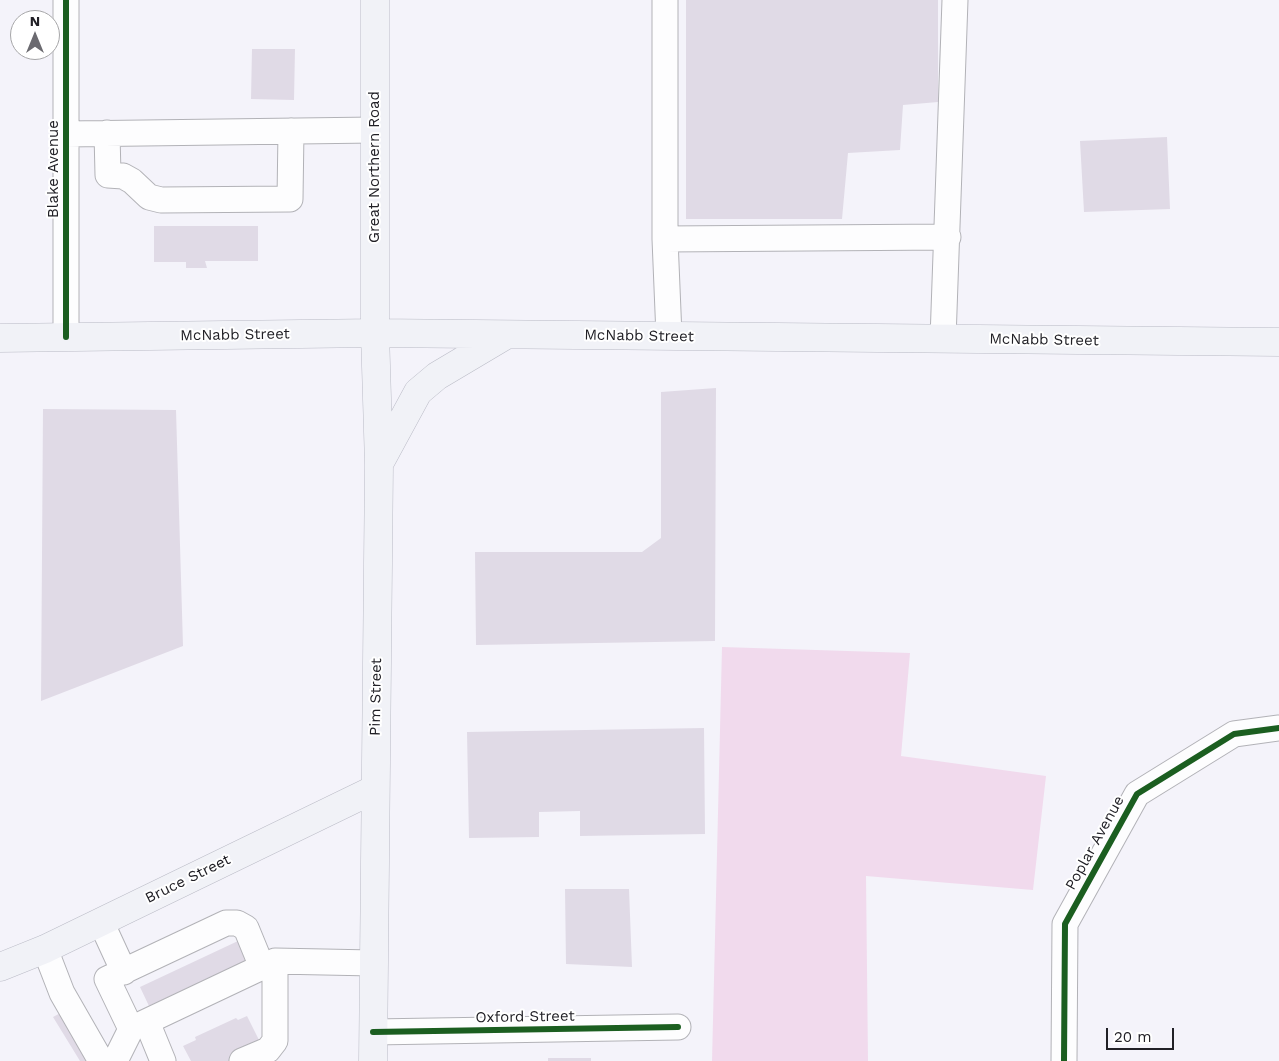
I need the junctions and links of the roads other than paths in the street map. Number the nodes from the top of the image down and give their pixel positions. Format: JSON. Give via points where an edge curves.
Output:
{"nodes":[{"id":1,"x":66,"y":0,"type":"edge"},
{"id":2,"x":375,"y":0,"type":"edge"},
{"id":3,"x":665,"y":0,"type":"edge"},
{"id":4,"x":955,"y":0,"type":"edge"},
{"id":5,"x":375,"y":130,"type":"junction"},
{"id":6,"x":292,"y":131,"type":"junction"},
{"id":7,"x":107,"y":133,"type":"junction"},
{"id":8,"x":66,"y":134,"type":"junction"},
{"id":9,"x":948,"y":237,"type":"junction"},
{"id":10,"x":665,"y":240,"type":"junction"},
{"id":11,"x":375,"y":333,"type":"junction"},
{"id":12,"x":506,"y":335,"type":"junction"},
{"id":13,"x":669,"y":336,"type":"junction"},
{"id":14,"x":0,"y":338,"type":"edge"},
{"id":15,"x":66,"y":338,"type":"junction"},
{"id":16,"x":943,"y":339,"type":"junction"},
{"id":17,"x":1279,"y":342,"type":"edge"},
{"id":18,"x":379,"y":464,"type":"junction"},
{"id":19,"x":1279,"y":728,"type":"edge"},
{"id":20,"x":375,"y":789,"type":"junction"},
{"id":21,"x":101,"y":922,"type":"junction"},
{"id":22,"x":45,"y":949,"type":"junction"},
{"id":23,"x":374,"y":962,"type":"junction"},
{"id":24,"x":268,"y":964,"type":"junction"},
{"id":25,"x":0,"y":967,"type":"edge"},
{"id":26,"x":124,"y":972,"type":"junction"},
{"id":27,"x":139,"y":1026,"type":"junction"},
{"id":28,"x":678,"y":1027,"type":"dead end"},
{"id":29,"x":373,"y":1032,"type":"junction"},
{"id":30,"x":101,"y":1061,"type":"edge"},
{"id":31,"x":116,"y":1061,"type":"edge"},
{"id":32,"x":144,"y":1061,"type":"edge"},
{"id":33,"x":163,"y":1061,"type":"edge"},
{"id":34,"x":242,"y":1061,"type":"edge"},
{"id":35,"x":373,"y":1061,"type":"edge"},
{"id":36,"x":1064,"y":1061,"type":"edge"}],
"edges":[{"from":1,"to":8,"type":"street","name":"Blake Avenue"},
{"from":2,"to":5,"type":"main road","name":"Great Northern Road"},
{"from":3,"to":10,"type":"street"},
{"from":4,"to":9,"type":"street"},
{"from":5,"to":6,"type":"street"},
{"from":5,"to":11,"type":"main road","name":"Great Northern Road"},
{"from":6,"to":7,"type":"street"},
{"from":6,"to":7,"type":"street","via":[[290,199],[161,200],[149,197],[123,176],[108,175]]},
{"from":7,"to":8,"type":"street"},
{"from":8,"to":15,"type":"street","name":"Blake Avenue"},
{"from":9,"to":10,"type":"street"},
{"from":9,"to":16,"type":"street"},
{"from":10,"to":13,"type":"street"},
{"from":11,"to":12,"type":"main road","name":"McNabb Street"},
{"from":11,"to":15,"type":"main road","name":"McNabb Street"},
{"from":11,"to":18,"type":"main road","name":"Pim Street"},
{"from":12,"to":13,"type":"main road","name":"McNabb Street"},
{"from":12,"to":18,"type":"main road","via":[[437,376],[418,392]]},
{"from":13,"to":16,"type":"main road","name":"McNabb Street"},
{"from":14,"to":15,"type":"main road","name":"McNabb Street"},
{"from":16,"to":17,"type":"main road","name":"McNabb Street"},
{"from":18,"to":20,"type":"main road","name":"Pim Street"},
{"from":19,"to":36,"type":"street","name":"Poplar Avenue","via":[[1234,734],[1137,794],[1065,924]]},
{"from":20,"to":21,"type":"main road","name":"Bruce Street"},
{"from":20,"to":23,"type":"main road","name":"Pim Street"},
{"from":21,"to":22,"type":"main road","name":"Bruce Street"},
{"from":21,"to":26,"type":"street"},
{"from":22,"to":25,"type":"main road","name":"Bruce Street"},
{"from":22,"to":30,"type":"street","via":[[62,994]]},
{"from":23,"to":24,"type":"street"},
{"from":23,"to":29,"type":"main road","name":"Pim Street"},
{"from":24,"to":26,"type":"street","via":[[242,924],[226,923]]},
{"from":24,"to":27,"type":"street"},
{"from":24,"to":34,"type":"street","via":[[275,1041],[268,1050]]},
{"from":26,"to":27,"type":"street","via":[[108,979]]},
{"from":27,"to":31,"type":"street"},
{"from":27,"to":32,"type":"street"},
{"from":27,"to":33,"type":"street"},
{"from":28,"to":29,"type":"street","name":"Oxford Street"},
{"from":29,"to":35,"type":"main road","name":"Pim Street"}]}
